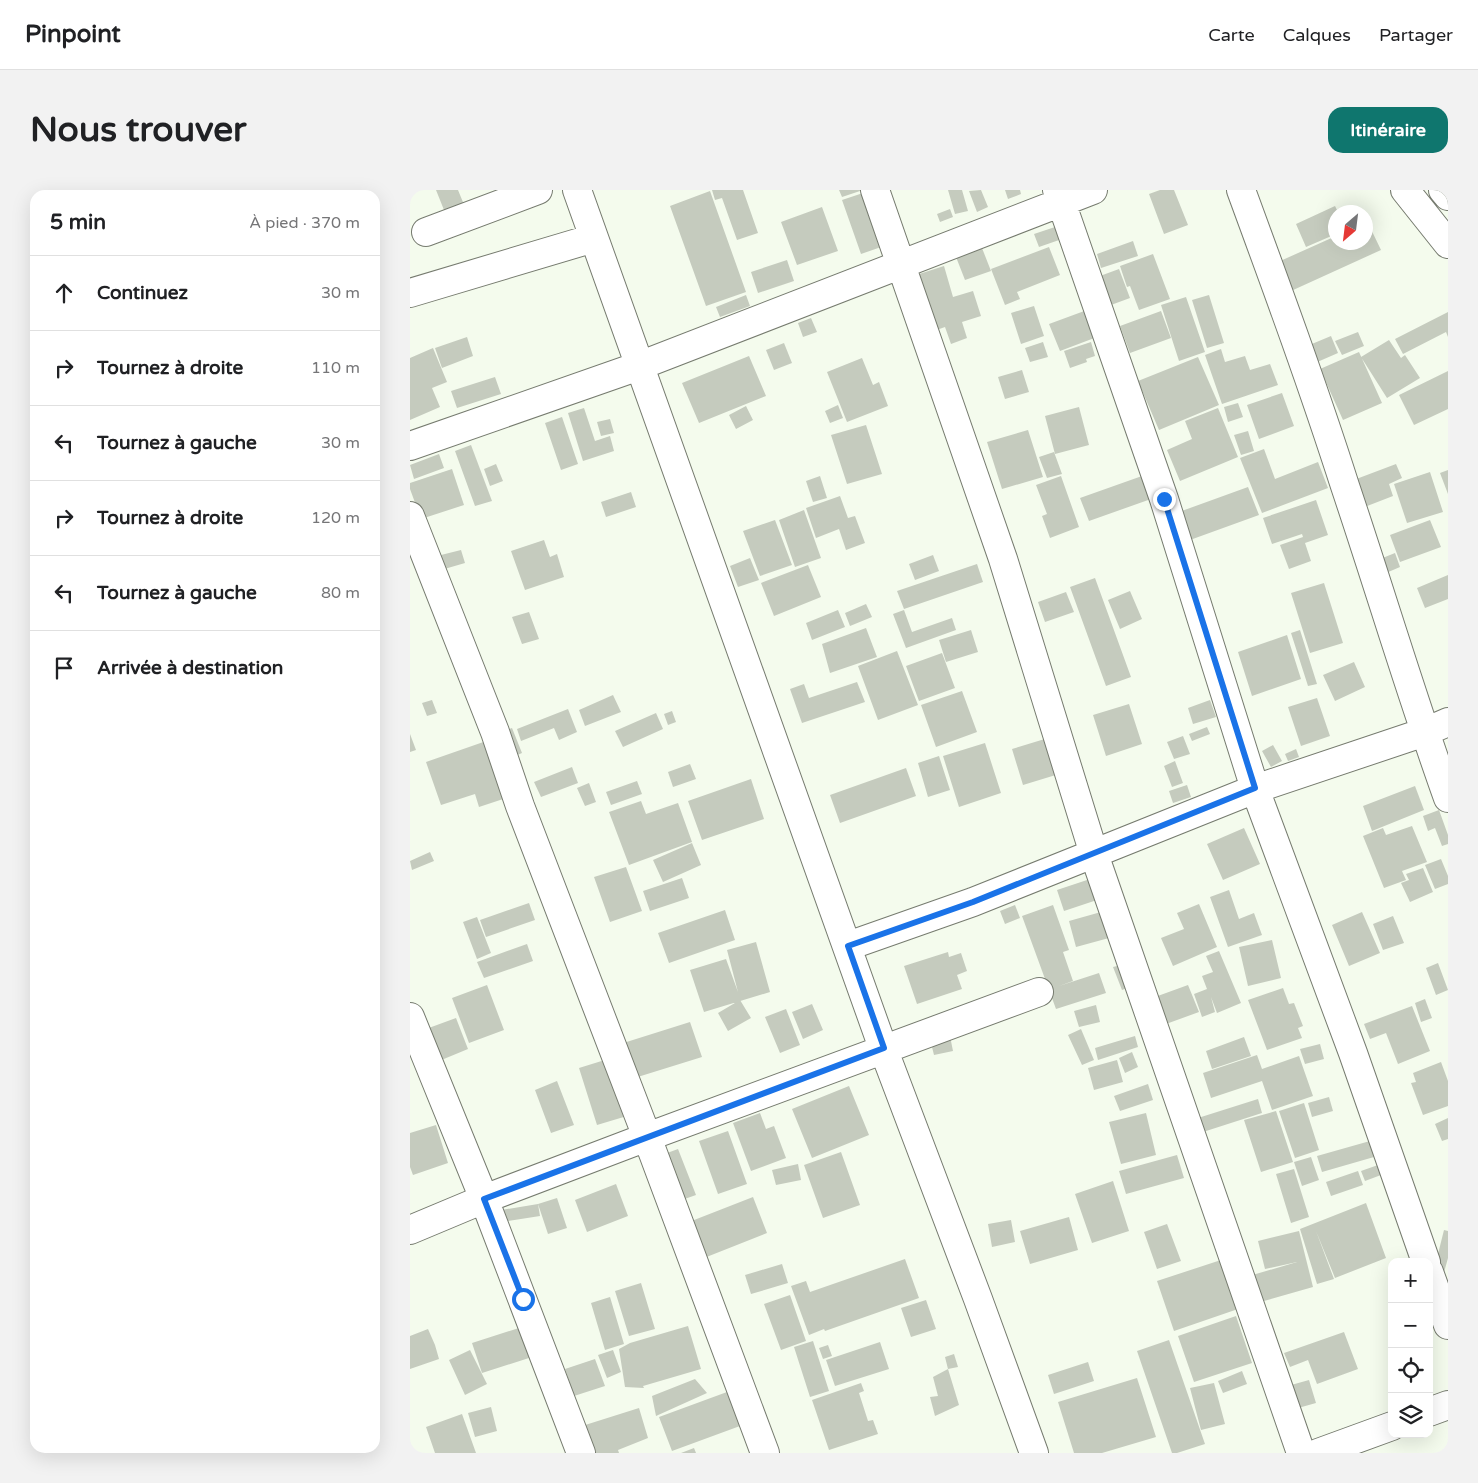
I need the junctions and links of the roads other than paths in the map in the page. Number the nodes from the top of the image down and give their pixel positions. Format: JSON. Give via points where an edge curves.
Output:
{"nodes":[{"id":1,"x":538,"y":190,"type":"edge"},
{"id":2,"x":576,"y":190,"type":"edge"},
{"id":3,"x":876,"y":190,"type":"edge"},
{"id":4,"x":1093,"y":190,"type":"edge"},
{"id":5,"x":1241,"y":190,"type":"edge"},
{"id":6,"x":1405,"y":190,"type":"edge"},
{"id":7,"x":1443,"y":190,"type":"edge"},
{"id":8,"x":1059,"y":196,"type":"edge"},
{"id":9,"x":1448,"y":196,"type":"edge"},
{"id":10,"x":426,"y":232,"type":"dead end"},
{"id":11,"x":594,"y":238,"type":"junction"},
{"id":12,"x":1448,"y":244,"type":"edge"},
{"id":13,"x":902,"y":265,"type":"junction"},
{"id":14,"x":410,"y":293,"type":"edge"},
{"id":15,"x":639,"y":366,"type":"junction"},
{"id":16,"x":410,"y":446,"type":"edge"},
{"id":17,"x":410,"y":516,"type":"edge"},
{"id":18,"x":1436,"y":727,"type":"edge"},
{"id":19,"x":1255,"y":788,"type":"junction"},
{"id":20,"x":1448,"y":798,"type":"edge"},
{"id":21,"x":1094,"y":854,"type":"junction"},
{"id":22,"x":848,"y":946,"type":"junction"},
{"id":23,"x":1039,"y":992,"type":"dead end"},
{"id":24,"x":410,"y":1017,"type":"edge"},
{"id":25,"x":884,"y":1048,"type":"junction"},
{"id":26,"x":647,"y":1137,"type":"junction"},
{"id":27,"x":484,"y":1199,"type":"junction"},
{"id":28,"x":410,"y":1230,"type":"edge"},
{"id":29,"x":1425,"y":1258,"type":"edge"},
{"id":30,"x":1433,"y":1283,"type":"edge"},
{"id":31,"x":1448,"y":1325,"type":"edge"},
{"id":32,"x":1448,"y":1405,"type":"edge"},
{"id":33,"x":1433,"y":1411,"type":"edge"},
{"id":34,"x":1388,"y":1427,"type":"edge"},
{"id":35,"x":581,"y":1453,"type":"edge"},
{"id":36,"x":765,"y":1453,"type":"edge"},
{"id":37,"x":1034,"y":1453,"type":"edge"},
{"id":38,"x":1301,"y":1453,"type":"edge"},
{"id":39,"x":1318,"y":1453,"type":"edge"}],
"edges":[{"from":1,"to":10,"type":"street"},
{"from":2,"to":11,"type":"street"},
{"from":3,"to":13,"type":"street"},
{"from":4,"to":8,"type":"street"},
{"from":5,"to":18,"type":"street"},
{"from":6,"to":12,"type":"street"},
{"from":7,"to":9,"type":"street"},
{"from":8,"to":13,"type":"street"},
{"from":8,"to":19,"type":"street","via":[[1164,499]]},
{"from":11,"to":14,"type":"street"},
{"from":11,"to":15,"type":"street"},
{"from":13,"to":15,"type":"street"},
{"from":13,"to":21,"type":"street","via":[[1003,559]]},
{"from":15,"to":16,"type":"street"},
{"from":15,"to":22,"type":"street"},
{"from":17,"to":26,"type":"street"},
{"from":18,"to":19,"type":"street"},
{"from":18,"to":20,"type":"street"},
{"from":19,"to":21,"type":"street"},
{"from":19,"to":29,"type":"street"},
{"from":21,"to":22,"type":"street","via":[[973,902]]},
{"from":21,"to":38,"type":"street"},
{"from":22,"to":25,"type":"street"},
{"from":23,"to":25,"type":"street"},
{"from":24,"to":27,"type":"street"},
{"from":25,"to":26,"type":"street"},
{"from":25,"to":37,"type":"street"},
{"from":26,"to":27,"type":"street"},
{"from":26,"to":36,"type":"street"},
{"from":27,"to":28,"type":"street"},
{"from":27,"to":35,"type":"street"},
{"from":30,"to":31,"type":"street"},
{"from":32,"to":33,"type":"street"},
{"from":34,"to":39,"type":"street"}]}
